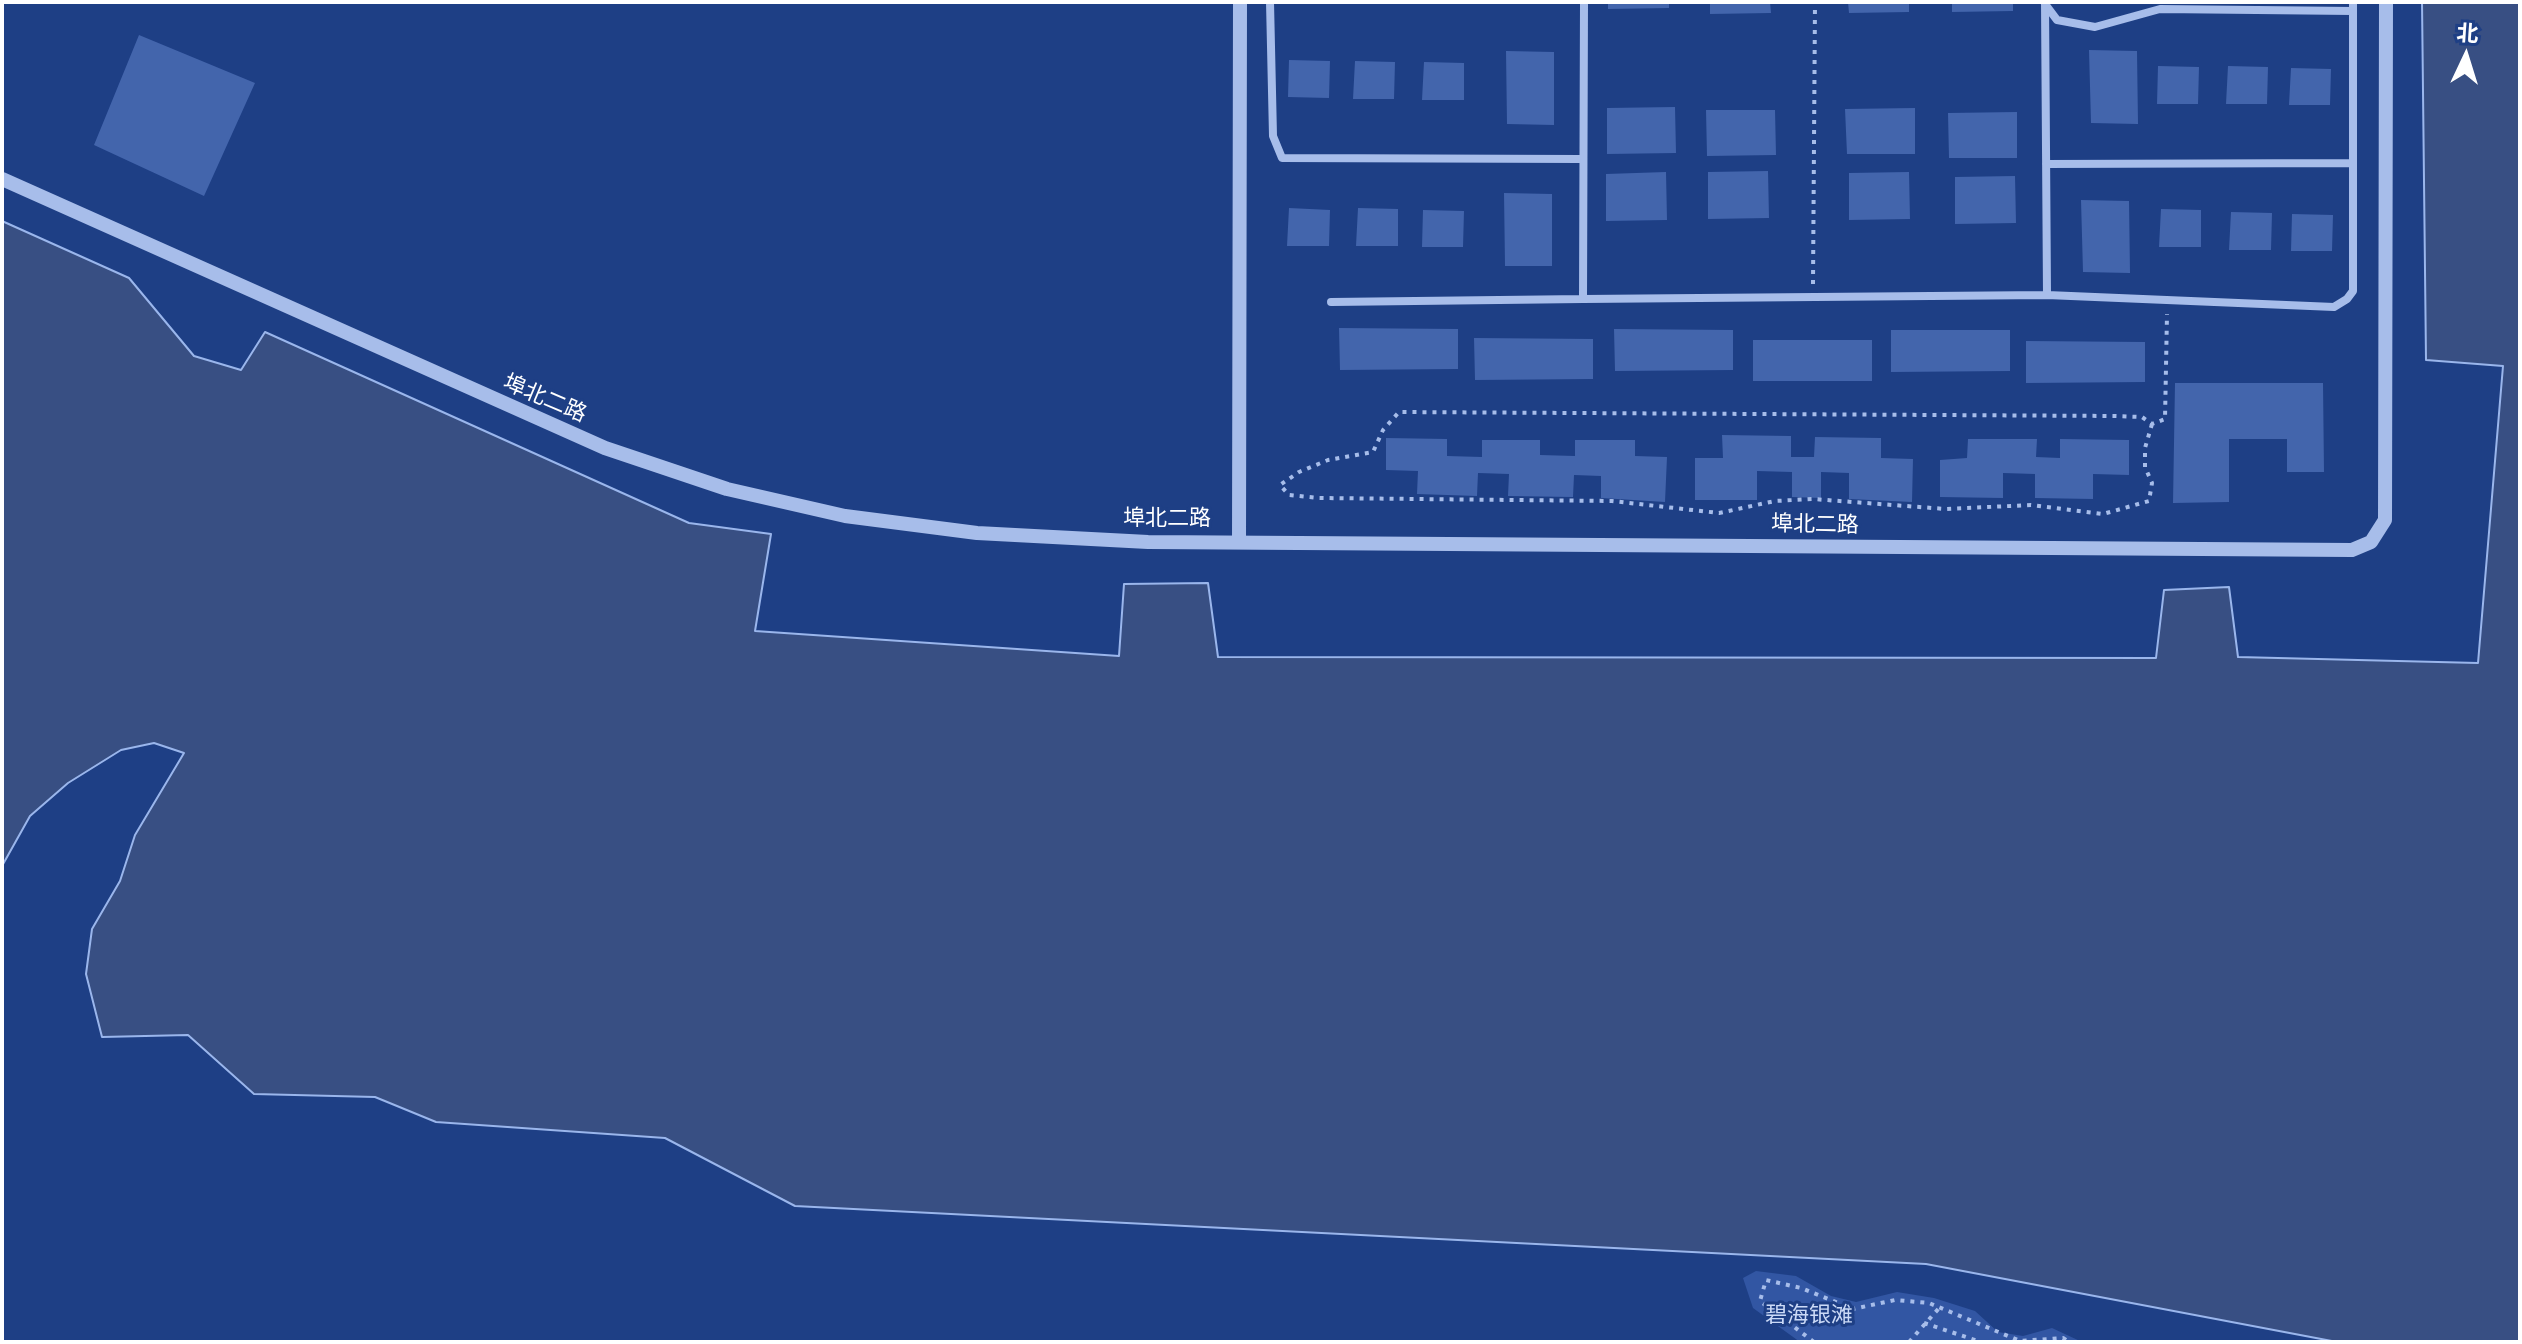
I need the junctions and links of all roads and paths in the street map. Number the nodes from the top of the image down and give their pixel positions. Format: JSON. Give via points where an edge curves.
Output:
{"nodes":[{"id":1,"x":1240,"y":2,"type":"edge"},
{"id":2,"x":1270,"y":2,"type":"edge"},
{"id":3,"x":1584,"y":2,"type":"edge"},
{"id":4,"x":1815,"y":2,"type":"edge"},
{"id":5,"x":2386,"y":2,"type":"edge"},
{"id":6,"x":2045,"y":3,"type":"edge"},
{"id":7,"x":2353,"y":6,"type":"edge"},
{"id":8,"x":1581,"y":159,"type":"junction"},
{"id":9,"x":2352,"y":163,"type":"junction"},
{"id":10,"x":2046,"y":164,"type":"junction"},
{"id":11,"x":2,"y":179,"type":"edge"},
{"id":12,"x":2047,"y":295,"type":"junction"},
{"id":13,"x":1813,"y":297,"type":"junction"},
{"id":14,"x":1583,"y":299,"type":"junction"},
{"id":15,"x":2168,"y":300,"type":"junction"},
{"id":16,"x":1331,"y":302,"type":"dead end"},
{"id":17,"x":2152,"y":424,"type":"junction"},
{"id":18,"x":1239,"y":540,"type":"junction"},
{"id":19,"x":1940,"y":1307,"type":"junction"},
{"id":20,"x":1924,"y":1323,"type":"junction"},
{"id":21,"x":1814,"y":1342,"type":"edge"},
{"id":22,"x":1909,"y":1342,"type":"edge"},
{"id":23,"x":1981,"y":1342,"type":"edge"},
{"id":24,"x":2069,"y":1342,"type":"edge"}],
"edges":[{"from":1,"to":18,"type":"street"},
{"from":2,"to":8,"type":"street","via":[[1273,136],[1282,158]]},
{"from":3,"to":8,"type":"street"},
{"from":4,"to":13,"type":"path"},
{"from":5,"to":18,"type":"street","name":"埠北二路","via":[[2385,520],[2371,542],[2343,551]]},
{"from":6,"to":7,"type":"street","via":[[2057,20],[2095,27],[2160,9]]},
{"from":6,"to":10,"type":"street"},
{"from":7,"to":9,"type":"street"},
{"from":8,"to":14,"type":"street"},
{"from":9,"to":10,"type":"street"},
{"from":9,"to":15,"type":"street","via":[[2353,291],[2347,299],[2334,307]]},
{"from":10,"to":12,"type":"street"},
{"from":11,"to":18,"type":"street","name":"埠北二路","via":[[605,448],[727,489],[845,516],[977,533],[1117,541]]},
{"from":12,"to":13,"type":"street"},
{"from":12,"to":15,"type":"street"},
{"from":13,"to":14,"type":"street"},
{"from":14,"to":16,"type":"street"},
{"from":15,"to":17,"type":"path","via":[[2165,419]]},
{"from":17,"to":17,"type":"path","via":[[2142,417],[2115,416],[1399,412],[1373,452],[1328,460],[1280,485],[1289,495],[1319,498],[1612,501],[1719,513],[1813,499],[1946,509],[2031,505],[2103,514],[2149,501],[2152,483],[2145,448]]},
{"from":19,"to":20,"type":"path"},
{"from":19,"to":21,"type":"path","via":[[1895,1300],[1853,1309],[1766,1280],[1760,1301]]},
{"from":19,"to":24,"type":"path","via":[[2020,1341]]},
{"from":20,"to":22,"type":"path"},
{"from":20,"to":23,"type":"path"}]}
